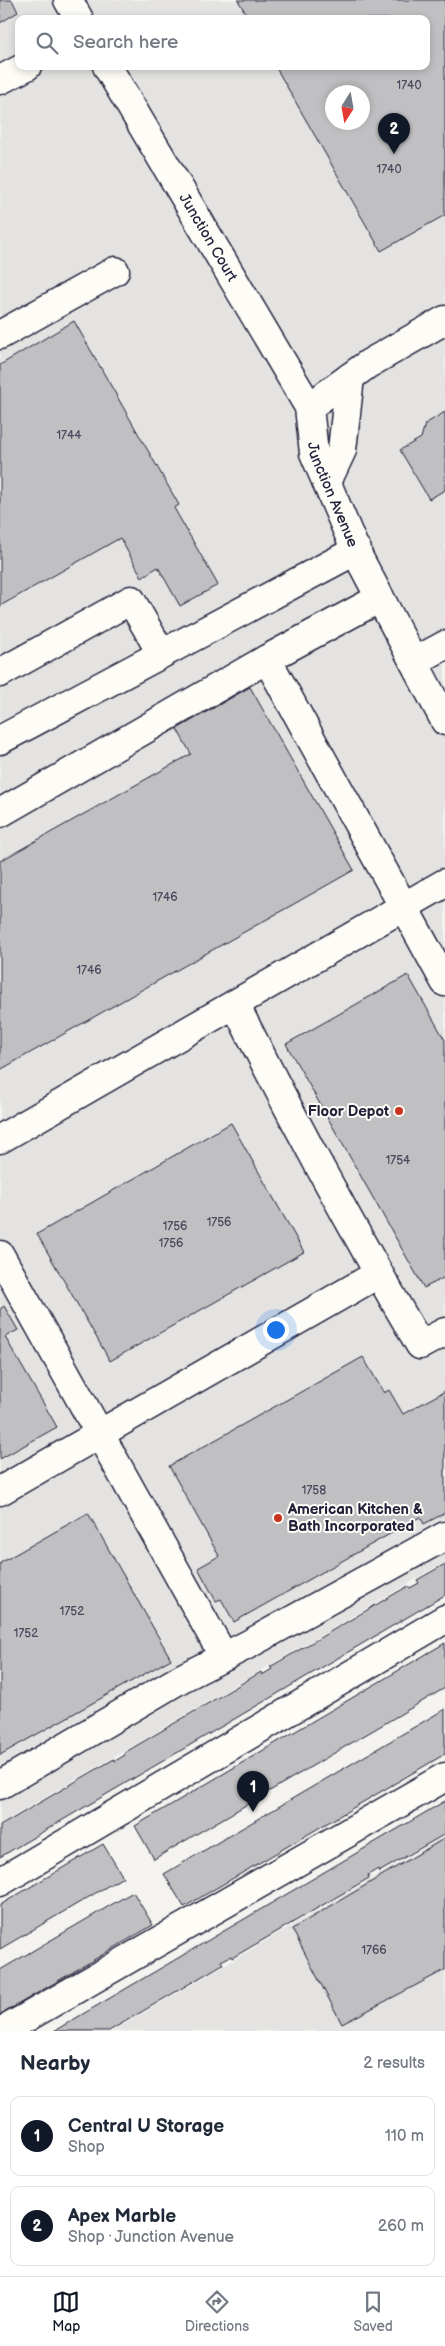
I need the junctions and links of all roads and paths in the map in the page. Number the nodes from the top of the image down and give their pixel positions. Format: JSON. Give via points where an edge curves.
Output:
{"nodes":[{"id":1,"x":68,"y":0,"type":"edge"},
{"id":2,"x":77,"y":15,"type":"edge"},
{"id":3,"x":19,"y":70,"type":"edge"},
{"id":4,"x":109,"y":70,"type":"edge"},
{"id":5,"x":0,"y":80,"type":"edge"},
{"id":6,"x":115,"y":271,"type":"dead end"},
{"id":7,"x":445,"y":320,"type":"edge"},
{"id":8,"x":0,"y":335,"type":"edge"},
{"id":9,"x":350,"y":377,"type":"junction"},
{"id":10,"x":309,"y":407,"type":"junction"},
{"id":11,"x":327,"y":482,"type":"junction"},
{"id":12,"x":356,"y":550,"type":"junction"},
{"id":13,"x":380,"y":598,"type":"junction"},
{"id":14,"x":445,"y":645,"type":"edge"},
{"id":15,"x":161,"y":653,"type":"junction"},
{"id":16,"x":267,"y":659,"type":"junction"},
{"id":17,"x":414,"y":662,"type":"junction"},
{"id":18,"x":0,"y":673,"type":"edge"},
{"id":19,"x":445,"y":721,"type":"edge"},
{"id":20,"x":0,"y":740,"type":"edge"},
{"id":21,"x":0,"y":813,"type":"edge"},
{"id":22,"x":445,"y":884,"type":"edge"},
{"id":23,"x":405,"y":906,"type":"junction"},
{"id":24,"x":445,"y":982,"type":"edge"},
{"id":25,"x":236,"y":1004,"type":"junction"},
{"id":26,"x":0,"y":1140,"type":"edge"},
{"id":27,"x":0,"y":1255,"type":"edge"},
{"id":28,"x":378,"y":1274,"type":"junction"},
{"id":29,"x":445,"y":1332,"type":"edge"},
{"id":30,"x":99,"y":1435,"type":"junction"},
{"id":31,"x":0,"y":1491,"type":"edge"},
{"id":32,"x":445,"y":1536,"type":"edge"},
{"id":33,"x":445,"y":1619,"type":"edge"},
{"id":34,"x":224,"y":1657,"type":"junction"},
{"id":35,"x":445,"y":1777,"type":"edge"},
{"id":36,"x":0,"y":1785,"type":"edge"},
{"id":37,"x":0,"y":1882,"type":"edge"},
{"id":38,"x":3,"y":2031,"type":"edge"}],
"edges":[{"from":1,"to":2,"type":"street"},
{"from":3,"to":5,"type":"street"},
{"from":4,"to":10,"type":"street","name":"Junction Court"},
{"from":6,"to":8,"type":"street"},
{"from":7,"to":9,"type":"street"},
{"from":9,"to":10,"type":"street"},
{"from":9,"to":11,"type":"street","via":[[342,450]]},
{"from":10,"to":11,"type":"street","name":"Junction Avenue","via":[[314,454]]},
{"from":11,"to":12,"type":"street","name":"Junction Avenue"},
{"from":12,"to":13,"type":"street","name":"Junction Avenue"},
{"from":12,"to":15,"type":"street"},
{"from":13,"to":16,"type":"street"},
{"from":13,"to":17,"type":"street","name":"Junction Avenue"},
{"from":14,"to":17,"type":"street"},
{"from":15,"to":18,"type":"street","via":[[131,600]]},
{"from":15,"to":20,"type":"street"},
{"from":16,"to":21,"type":"street"},
{"from":16,"to":23,"type":"street"},
{"from":17,"to":19,"type":"street","name":"Junction Avenue"},
{"from":22,"to":23,"type":"street"},
{"from":23,"to":24,"type":"street"},
{"from":23,"to":25,"type":"street"},
{"from":25,"to":26,"type":"street"},
{"from":25,"to":28,"type":"street"},
{"from":27,"to":30,"type":"street"},
{"from":28,"to":29,"type":"street","via":[[420,1346]]},
{"from":28,"to":30,"type":"street"},
{"from":30,"to":31,"type":"street"},
{"from":30,"to":34,"type":"street"},
{"from":32,"to":34,"type":"street"},
{"from":33,"to":37,"type":"street"},
{"from":34,"to":36,"type":"street","via":[[182,1678]]},
{"from":35,"to":38,"type":"street"}]}
